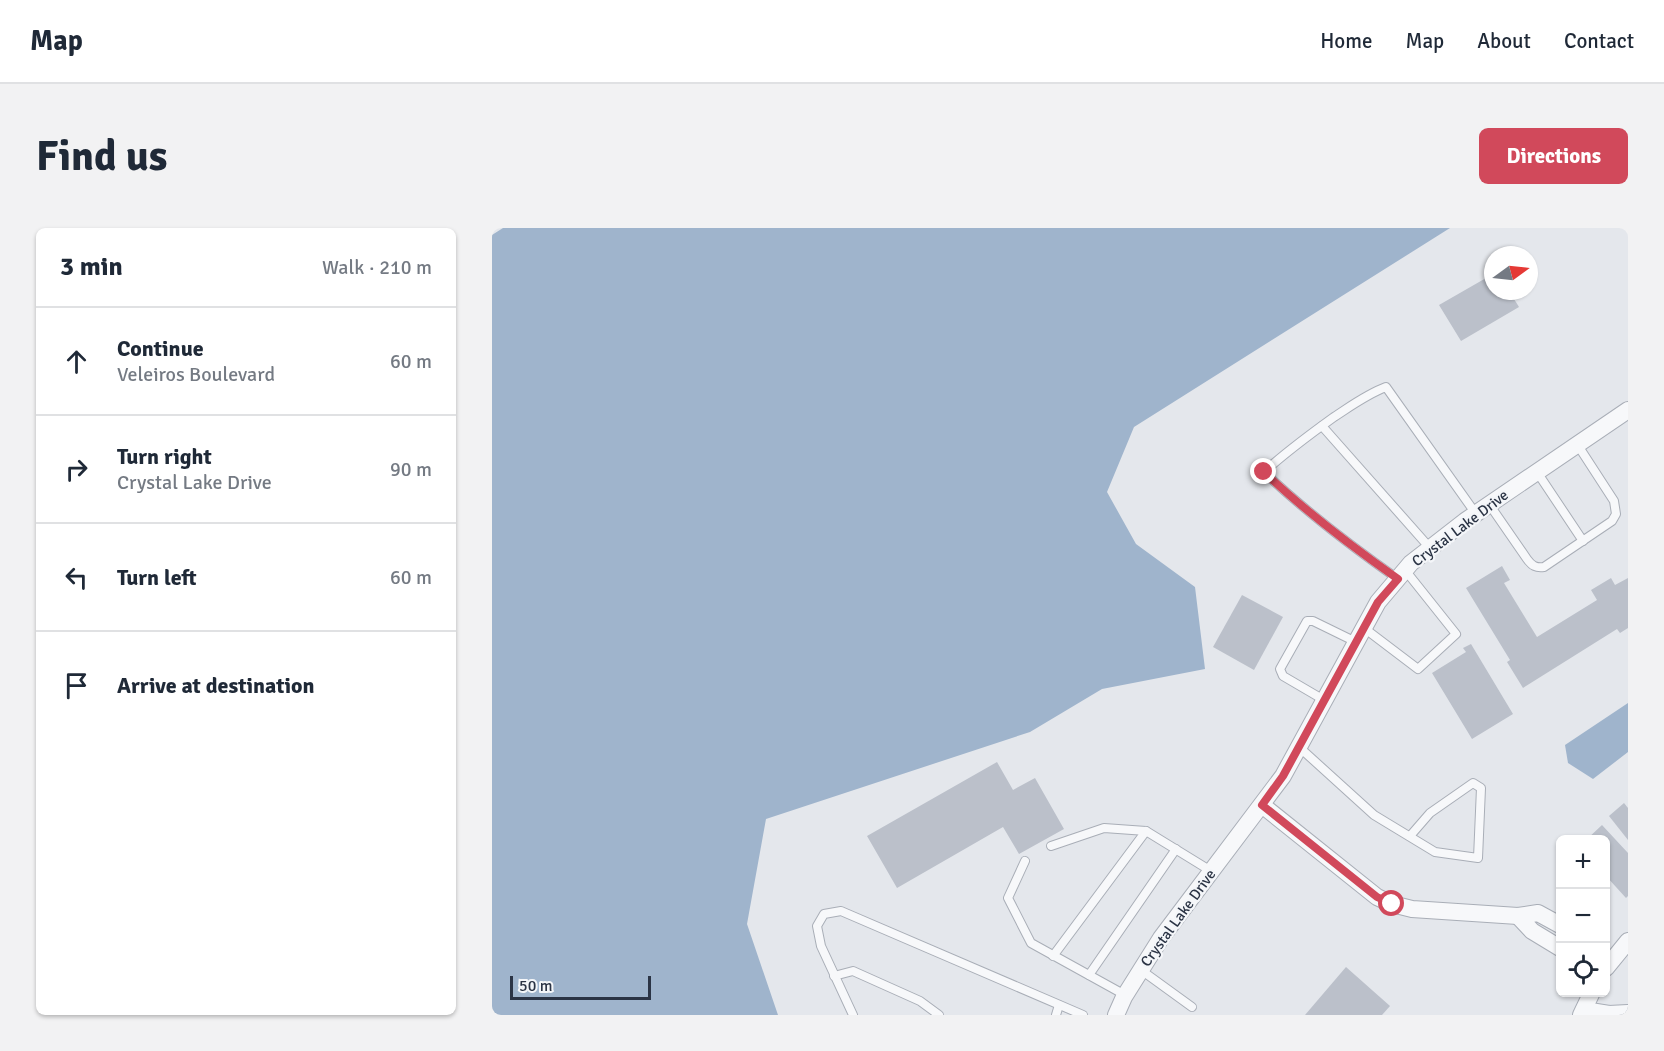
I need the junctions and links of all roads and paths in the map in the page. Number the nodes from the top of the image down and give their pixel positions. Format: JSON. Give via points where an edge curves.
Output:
{"nodes":[{"id":1,"x":1628,"y":410,"type":"edge"},
{"id":2,"x":1322,"y":426,"type":"junction"},
{"id":3,"x":1577,"y":444,"type":"junction"},
{"id":4,"x":1537,"y":472,"type":"junction"},
{"id":5,"x":1483,"y":509,"type":"junction"},
{"id":6,"x":1583,"y":541,"type":"junction"},
{"id":7,"x":1430,"y":548,"type":"junction"},
{"id":8,"x":1402,"y":575,"type":"junction"},
{"id":9,"x":1360,"y":635,"type":"junction"},
{"id":10,"x":1324,"y":700,"type":"junction"},
{"id":11,"x":1299,"y":747,"type":"junction"},
{"id":12,"x":1262,"y":805,"type":"junction"},
{"id":13,"x":1146,"y":831,"type":"junction"},
{"id":14,"x":1410,"y":836,"type":"junction"},
{"id":15,"x":1051,"y":846,"type":"dead end"},
{"id":16,"x":1176,"y":849,"type":"junction"},
{"id":17,"x":1025,"y":861,"type":"dead end"},
{"id":18,"x":1211,"y":871,"type":"junction"},
{"id":19,"x":1518,"y":916,"type":"junction"},
{"id":20,"x":1556,"y":923,"type":"edge"},
{"id":21,"x":1628,"y":942,"type":"edge"},
{"id":22,"x":1556,"y":946,"type":"edge"},
{"id":23,"x":1053,"y":956,"type":"junction"},
{"id":24,"x":1610,"y":961,"type":"edge"},
{"id":25,"x":1141,"y":970,"type":"junction"},
{"id":26,"x":1089,"y":975,"type":"junction"},
{"id":27,"x":834,"y":976,"type":"junction"},
{"id":28,"x":1125,"y":995,"type":"junction"},
{"id":29,"x":1590,"y":997,"type":"edge"},
{"id":30,"x":1059,"y":1005,"type":"junction"},
{"id":31,"x":1192,"y":1007,"type":"dead end"},
{"id":32,"x":1582,"y":1013,"type":"edge"},
{"id":33,"x":1628,"y":1013,"type":"edge"},
{"id":34,"x":853,"y":1015,"type":"edge"},
{"id":35,"x":939,"y":1015,"type":"edge"},
{"id":36,"x":1056,"y":1015,"type":"edge"},
{"id":37,"x":1083,"y":1015,"type":"edge"},
{"id":38,"x":1116,"y":1015,"type":"edge"}],
"edges":[{"from":1,"to":3,"type":"street","name":"Crystal Lake Drive"},
{"from":2,"to":5,"type":"lane","via":[[1370,393],[1386,387]]},
{"from":2,"to":7,"type":"lane"},
{"from":2,"to":8,"type":"lane","via":[[1264,472],[1354,548]]},
{"from":3,"to":4,"type":"street","name":"Crystal Lake Drive"},
{"from":3,"to":6,"type":"lane","via":[[1616,507],[1612,521]]},
{"from":4,"to":5,"type":"street","name":"Crystal Lake Drive"},
{"from":4,"to":6,"type":"lane"},
{"from":5,"to":6,"type":"lane","via":[[1537,568]]},
{"from":5,"to":7,"type":"street","name":"Crystal Lake Drive"},
{"from":7,"to":8,"type":"street","name":"Crystal Lake Drive"},
{"from":8,"to":9,"type":"street","name":"Crystal Lake Drive","via":[[1378,602]]},
{"from":8,"to":9,"type":"lane","via":[[1456,634],[1418,669]]},
{"from":9,"to":10,"type":"street","name":"Crystal Lake Drive"},
{"from":9,"to":10,"type":"lane","via":[[1307,621],[1280,669],[1283,676]]},
{"from":10,"to":11,"type":"street","name":"Crystal Lake Drive"},
{"from":11,"to":12,"type":"street","name":"Crystal Lake Drive"},
{"from":11,"to":14,"type":"lane","via":[[1374,815]]},
{"from":12,"to":18,"type":"street","name":"Crystal Lake Drive"},
{"from":12,"to":19,"type":"street","via":[[1377,897],[1392,904],[1412,909]]},
{"from":13,"to":15,"type":"lane","via":[[1104,828]]},
{"from":13,"to":16,"type":"lane"},
{"from":13,"to":23,"type":"lane"},
{"from":14,"to":14,"type":"lane","via":[[1435,852],[1478,858],[1481,788],[1473,783],[1444,802]]},
{"from":16,"to":18,"type":"lane"},
{"from":16,"to":26,"type":"lane"},
{"from":17,"to":23,"type":"lane","via":[[1008,898],[1031,943]]},
{"from":18,"to":25,"type":"street","name":"Crystal Lake Drive"},
{"from":19,"to":20,"type":"street","via":[[1538,913]]},
{"from":19,"to":22,"type":"street","via":[[1532,931]]},
{"from":21,"to":24,"type":"street"},
{"from":23,"to":26,"type":"lane"},
{"from":25,"to":28,"type":"street","name":"Crystal Lake Drive"},
{"from":25,"to":31,"type":"lane"},
{"from":26,"to":28,"type":"lane"},
{"from":27,"to":30,"type":"lane","via":[[817,926],[824,915],[841,911]]},
{"from":27,"to":34,"type":"lane"},
{"from":27,"to":35,"type":"lane","via":[[854,971],[920,1001]]},
{"from":28,"to":38,"type":"street","name":"Crystal Lake Drive"},
{"from":29,"to":32,"type":"street"},
{"from":30,"to":36,"type":"lane"},
{"from":30,"to":37,"type":"lane"},
{"from":32,"to":33,"type":"street"}]}
